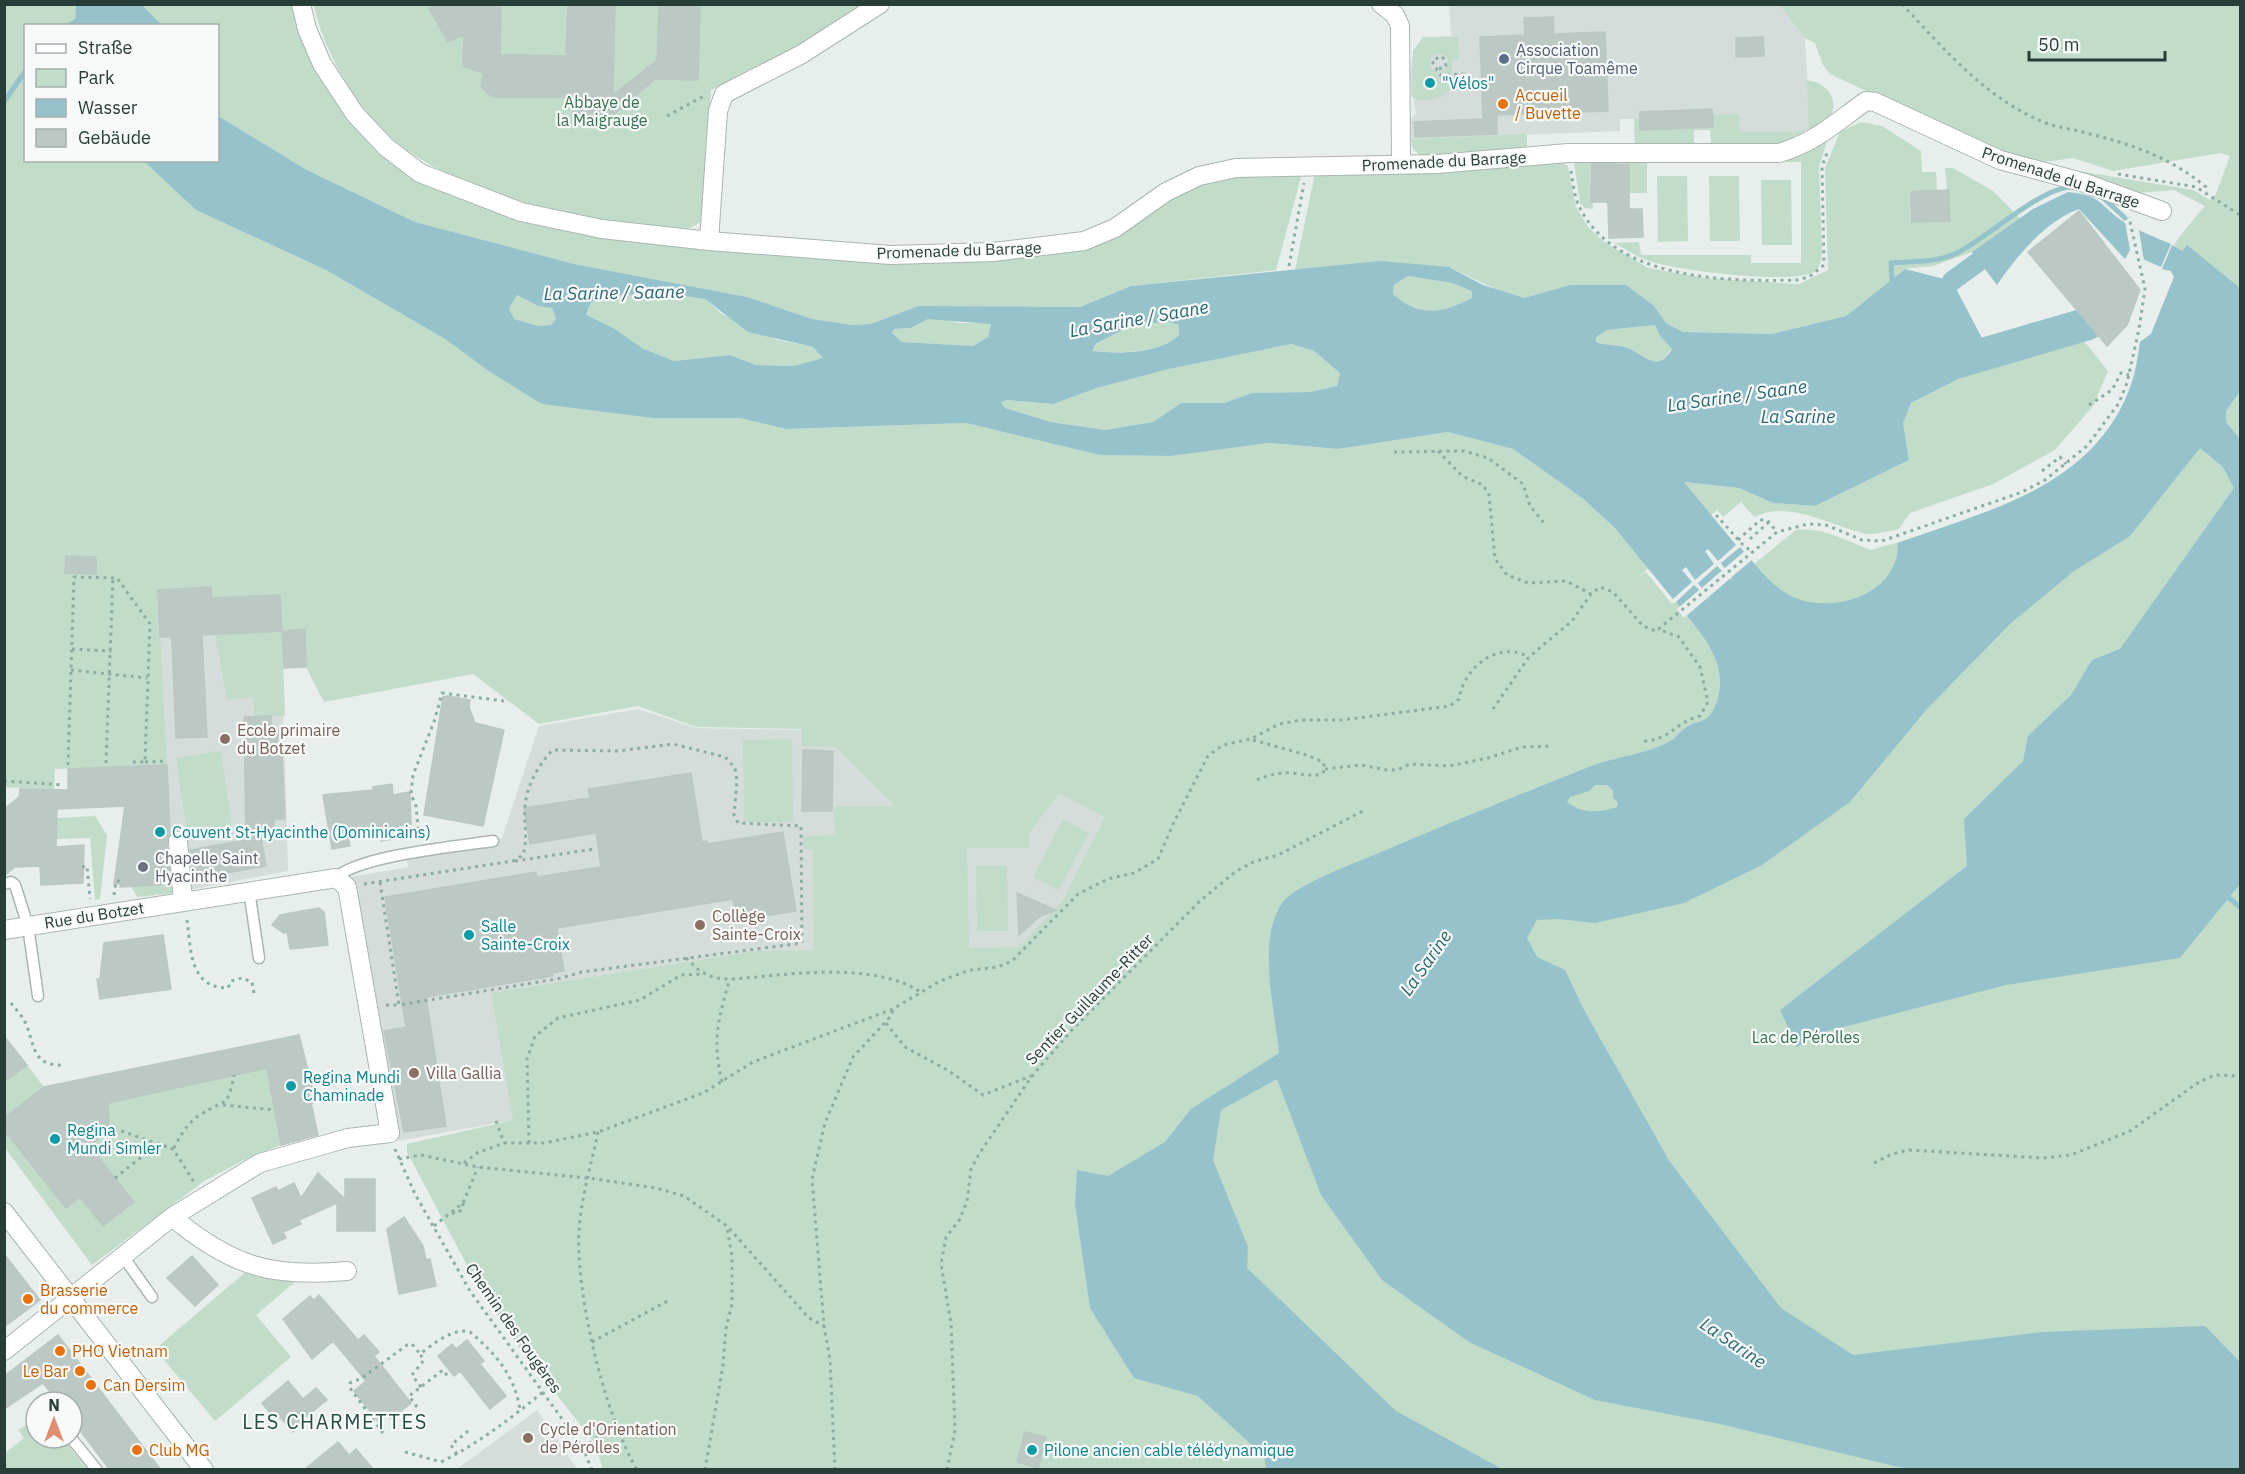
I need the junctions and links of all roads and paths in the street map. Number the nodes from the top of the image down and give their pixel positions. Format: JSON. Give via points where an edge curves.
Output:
{"nodes":[{"id":1,"x":301,"y":4,"type":"edge"},
{"id":2,"x":880,"y":4,"type":"edge"},
{"id":3,"x":1902,"y":4,"type":"edge"},
{"id":4,"x":1388,"y":10,"type":"edge"},
{"id":5,"x":1439,"y":69,"type":"junction"},
{"id":6,"x":1467,"y":74,"type":"dead end"},
{"id":7,"x":724,"y":94,"type":"junction"},
{"id":8,"x":667,"y":116,"type":"dead end"},
{"id":9,"x":1836,"y":125,"type":"junction"},
{"id":10,"x":1568,"y":153,"type":"junction"},
{"id":11,"x":1401,"y":164,"type":"junction"},
{"id":12,"x":1307,"y":166,"type":"junction"},
{"id":13,"x":2112,"y":173,"type":"dead end"},
{"id":14,"x":2206,"y":192,"type":"junction"},
{"id":15,"x":2162,"y":211,"type":"dead end"},
{"id":16,"x":2241,"y":215,"type":"edge"},
{"id":17,"x":2131,"y":224,"type":"dead end"},
{"id":18,"x":709,"y":241,"type":"junction"},
{"id":19,"x":1289,"y":266,"type":"dead end"},
{"id":20,"x":2129,"y":375,"type":"junction"},
{"id":21,"x":2089,"y":405,"type":"dead end"},
{"id":22,"x":1438,"y":451,"type":"junction"},
{"id":23,"x":1394,"y":452,"type":"dead end"},
{"id":24,"x":2066,"y":464,"type":"junction"},
{"id":25,"x":2042,"y":471,"type":"dead end"},
{"id":26,"x":1716,"y":515,"type":"dead end"},
{"id":27,"x":1769,"y":522,"type":"junction"},
{"id":28,"x":1544,"y":523,"type":"dead end"},
{"id":29,"x":1777,"y":532,"type":"junction"},
{"id":30,"x":1750,"y":539,"type":"dead end"},
{"id":31,"x":1738,"y":540,"type":"junction"},
{"id":32,"x":1752,"y":552,"type":"junction"},
{"id":33,"x":113,"y":577,"type":"junction"},
{"id":34,"x":1591,"y":594,"type":"junction"},
{"id":35,"x":1658,"y":629,"type":"junction"},
{"id":36,"x":72,"y":649,"type":"junction"},
{"id":37,"x":111,"y":651,"type":"junction"},
{"id":38,"x":1529,"y":657,"type":"junction"},
{"id":39,"x":71,"y":670,"type":"junction"},
{"id":40,"x":110,"y":674,"type":"junction"},
{"id":41,"x":147,"y":678,"type":"junction"},
{"id":42,"x":504,"y":701,"type":"dead end"},
{"id":43,"x":1493,"y":709,"type":"dead end"},
{"id":44,"x":1251,"y":739,"type":"junction"},
{"id":45,"x":1644,"y":741,"type":"dead end"},
{"id":46,"x":1552,"y":746,"type":"dead end"},
{"id":47,"x":166,"y":761,"type":"dead end"},
{"id":48,"x":132,"y":762,"type":"dead end"},
{"id":49,"x":145,"y":762,"type":"junction"},
{"id":50,"x":106,"y":763,"type":"dead end"},
{"id":51,"x":68,"y":765,"type":"dead end"},
{"id":52,"x":1325,"y":769,"type":"junction"},
{"id":53,"x":4,"y":781,"type":"edge"},
{"id":54,"x":1253,"y":781,"type":"dead end"},
{"id":55,"x":62,"y":785,"type":"dead end"},
{"id":56,"x":530,"y":789,"type":"dead end"},
{"id":57,"x":1363,"y":811,"type":"dead end"},
{"id":58,"x":178,"y":841,"type":"dead end"},
{"id":59,"x":493,"y":841,"type":"dead end"},
{"id":60,"x":594,"y":849,"type":"dead end"},
{"id":61,"x":393,"y":858,"type":"junction"},
{"id":62,"x":513,"y":861,"type":"dead end"},
{"id":63,"x":82,"y":867,"type":"dead end"},
{"id":64,"x":336,"y":878,"type":"junction"},
{"id":65,"x":121,"y":881,"type":"dead end"},
{"id":66,"x":380,"y":882,"type":"dead end"},
{"id":67,"x":4,"y":885,"type":"edge"},
{"id":68,"x":249,"y":890,"type":"junction"},
{"id":69,"x":89,"y":894,"type":"dead end"},
{"id":70,"x":114,"y":899,"type":"dead end"},
{"id":71,"x":184,"y":901,"type":"junction"},
{"id":72,"x":28,"y":926,"type":"junction"},
{"id":73,"x":4,"y":930,"type":"edge"},
{"id":74,"x":685,"y":957,"type":"junction"},
{"id":75,"x":258,"y":958,"type":"dead end"},
{"id":76,"x":704,"y":974,"type":"junction"},
{"id":77,"x":729,"y":981,"type":"junction"},
{"id":78,"x":919,"y":991,"type":"junction"},
{"id":79,"x":254,"y":993,"type":"dead end"},
{"id":80,"x":38,"y":996,"type":"dead end"},
{"id":81,"x":11,"y":1003,"type":"dead end"},
{"id":82,"x":893,"y":1009,"type":"junction"},
{"id":83,"x":885,"y":1023,"type":"junction"},
{"id":84,"x":62,"y":1065,"type":"dead end"},
{"id":85,"x":234,"y":1075,"type":"dead end"},
{"id":86,"x":1032,"y":1076,"type":"junction"},
{"id":87,"x":2241,"y":1076,"type":"edge"},
{"id":88,"x":722,"y":1082,"type":"junction"},
{"id":89,"x":223,"y":1105,"type":"junction"},
{"id":90,"x":275,"y":1110,"type":"dead end"},
{"id":91,"x":496,"y":1121,"type":"dead end"},
{"id":92,"x":107,"y":1126,"type":"dead end"},
{"id":93,"x":598,"y":1132,"type":"junction"},
{"id":94,"x":390,"y":1133,"type":"junction"},
{"id":95,"x":504,"y":1143,"type":"junction"},
{"id":96,"x":530,"y":1143,"type":"junction"},
{"id":97,"x":158,"y":1144,"type":"junction"},
{"id":98,"x":173,"y":1149,"type":"junction"},
{"id":99,"x":399,"y":1159,"type":"junction"},
{"id":100,"x":464,"y":1163,"type":"junction"},
{"id":101,"x":1874,"y":1163,"type":"dead end"},
{"id":102,"x":478,"y":1167,"type":"junction"},
{"id":103,"x":115,"y":1178,"type":"dead end"},
{"id":104,"x":588,"y":1178,"type":"junction"},
{"id":105,"x":204,"y":1197,"type":"junction"},
{"id":106,"x":4,"y":1212,"type":"edge"},
{"id":107,"x":172,"y":1217,"type":"junction"},
{"id":108,"x":434,"y":1226,"type":"junction"},
{"id":109,"x":727,"y":1226,"type":"junction"},
{"id":110,"x":122,"y":1255,"type":"junction"},
{"id":111,"x":347,"y":1271,"type":"dead end"},
{"id":112,"x":152,"y":1297,"type":"dead end"},
{"id":113,"x":71,"y":1298,"type":"junction"},
{"id":114,"x":671,"y":1299,"type":"dead end"},
{"id":115,"x":824,"y":1326,"type":"junction"},
{"id":116,"x":592,"y":1342,"type":"junction"},
{"id":117,"x":4,"y":1351,"type":"edge"},
{"id":118,"x":420,"y":1354,"type":"junction"},
{"id":119,"x":449,"y":1378,"type":"dead end"},
{"id":120,"x":421,"y":1387,"type":"junction"},
{"id":121,"x":543,"y":1392,"type":"junction"},
{"id":122,"x":417,"y":1407,"type":"dead end"},
{"id":123,"x":520,"y":1410,"type":"junction"},
{"id":124,"x":616,"y":1424,"type":"junction"},
{"id":125,"x":466,"y":1429,"type":"dead end"},
{"id":126,"x":383,"y":1433,"type":"dead end"},
{"id":127,"x":584,"y":1448,"type":"junction"},
{"id":128,"x":81,"y":1450,"type":"edge"},
{"id":129,"x":405,"y":1452,"type":"dead end"},
{"id":130,"x":457,"y":1454,"type":"junction"},
{"id":131,"x":4,"y":1464,"type":"edge"},
{"id":132,"x":9,"y":1470,"type":"edge"},
{"id":133,"x":97,"y":1470,"type":"edge"},
{"id":134,"x":204,"y":1470,"type":"edge"},
{"id":135,"x":592,"y":1470,"type":"edge"},
{"id":136,"x":637,"y":1470,"type":"edge"},
{"id":137,"x":705,"y":1470,"type":"edge"},
{"id":138,"x":835,"y":1470,"type":"edge"},
{"id":139,"x":947,"y":1470,"type":"edge"}],
"edges":[{"from":1,"to":18,"type":"street","name":"Promenade du Barrage","via":[[322,64],[355,114],[386,147],[420,173],[521,212],[602,229]]},
{"from":2,"to":7,"type":"street","via":[[802,54]]},
{"from":3,"to":14,"type":"path","via":[[1962,68],[2009,104],[2047,123],[2137,146],[2183,168],[2206,187]]},
{"from":4,"to":11,"type":"street","via":[[1400,26]]},
{"from":5,"to":5,"type":"path","via":[[1432,61],[1441,56],[1446,66]]},
{"from":5,"to":6,"type":"path","via":[[1440,75]]},
{"from":7,"to":8,"type":"path","via":[[702,96]]},
{"from":7,"to":18,"type":"street","via":[[718,111]]},
{"from":9,"to":10,"type":"street","name":"Promenade du Barrage","via":[[1804,146],[1779,153]]},
{"from":9,"to":10,"type":"path","via":[[1822,167],[1824,265],[1809,278],[1797,280],[1703,276],[1648,265],[1605,240],[1591,226],[1578,205]]},
{"from":9,"to":15,"type":"street","name":"Promenade du Barrage","via":[[1866,101],[1875,102],[2000,160],[2085,183]]},
{"from":10,"to":11,"type":"street","name":"Promenade du Barrage"},
{"from":11,"to":12,"type":"street","name":"Promenade du Barrage"},
{"from":12,"to":18,"type":"street","name":"Promenade du Barrage","via":[[1236,168],[1198,176],[1166,192],[1115,228],[1084,241],[1057,246],[891,255]]},
{"from":12,"to":19,"type":"path"},
{"from":13,"to":14,"type":"path","via":[[2168,181]]},
{"from":14,"to":16,"type":"path"},
{"from":17,"to":20,"type":"path","via":[[2145,289]]},
{"from":20,"to":21,"type":"path","via":[[2121,373],[2112,390]]},
{"from":20,"to":24,"type":"path","via":[[2119,403],[2087,446]]},
{"from":22,"to":23,"type":"path"},
{"from":22,"to":28,"type":"path","via":[[1488,458],[1511,473],[1523,484],[1530,506]]},
{"from":22,"to":34,"type":"path","via":[[1462,476],[1483,485],[1489,495],[1495,559],[1507,575],[1528,583],[1566,581]]},
{"from":24,"to":25,"type":"path","via":[[2061,457]]},
{"from":24,"to":29,"type":"path","via":[[2022,492],[1882,541],[1862,540],[1826,525],[1792,526]]},
{"from":26,"to":31,"type":"path"},
{"from":27,"to":29,"type":"path"},
{"from":27,"to":30,"type":"path"},
{"from":27,"to":31,"type":"path","via":[[1760,520]]},
{"from":29,"to":32,"type":"path"},
{"from":31,"to":32,"type":"path"},
{"from":32,"to":35,"type":"path"},
{"from":33,"to":36,"type":"path","via":[[74,577]]},
{"from":33,"to":37,"type":"path"},
{"from":33,"to":41,"type":"path","via":[[150,624]]},
{"from":34,"to":35,"type":"path","via":[[1606,587],[1643,626]]},
{"from":34,"to":38,"type":"path","via":[[1572,621]]},
{"from":35,"to":45,"type":"path","via":[[1679,637],[1700,667],[1708,702],[1700,716],[1679,723],[1662,738]]},
{"from":36,"to":37,"type":"path"},
{"from":36,"to":39,"type":"path"},
{"from":37,"to":40,"type":"path"},
{"from":38,"to":43,"type":"path"},
{"from":38,"to":44,"type":"path","via":[[1517,651],[1483,660],[1470,670],[1461,683],[1459,699],[1450,705],[1342,720],[1301,720],[1279,724]]},
{"from":39,"to":40,"type":"path"},
{"from":39,"to":51,"type":"path"},
{"from":40,"to":41,"type":"path"},
{"from":40,"to":50,"type":"path"},
{"from":41,"to":49,"type":"path"},
{"from":42,"to":61,"type":"path","via":[[442,693],[413,775],[411,794],[419,837],[398,848]]},
{"from":44,"to":52,"type":"path","via":[[1307,755],[1323,762]]},
{"from":44,"to":78,"type":"path","via":[[1223,745],[1208,756],[1158,859],[1134,873],[1107,879],[1078,894],[1012,961],[970,970]]},
{"from":46,"to":52,"type":"path","via":[[1522,747],[1449,766],[1410,764],[1387,770],[1361,765]]},
{"from":47,"to":49,"type":"path"},
{"from":48,"to":49,"type":"path"},
{"from":52,"to":54,"type":"path","via":[[1313,777],[1272,774]]},
{"from":53,"to":55,"type":"path"},
{"from":56,"to":74,"type":"path","via":[[543,759],[553,750],[618,751],[673,744],[725,757],[735,768],[734,815],[738,823],[801,826],[802,943]]},
{"from":57,"to":86,"type":"path","name":"Sentier Guillaume-Ritter","via":[[1278,855],[1235,872],[1143,958]]},
{"from":58,"to":71,"type":"street"},
{"from":59,"to":61,"type":"lane"},
{"from":60,"to":62,"type":"path"},
{"from":61,"to":64,"type":"lane","via":[[344,869]]},
{"from":63,"to":69,"type":"path","via":[[87,866]]},
{"from":64,"to":68,"type":"street","name":"Rue du Botzet"},
{"from":64,"to":94,"type":"street","via":[[347,887]]},
{"from":65,"to":70,"type":"path","via":[[116,881]]},
{"from":66,"to":74,"type":"path","via":[[399,1005]]},
{"from":67,"to":72,"type":"lane","via":[[15,885]]},
{"from":68,"to":71,"type":"street","name":"Rue du Botzet"},
{"from":68,"to":75,"type":"lane"},
{"from":71,"to":72,"type":"street","name":"Rue du Botzet"},
{"from":71,"to":79,"type":"path","via":[[197,975],[223,988],[228,988],[231,981],[245,979],[252,982]]},
{"from":72,"to":73,"type":"street","name":"Rue du Botzet"},
{"from":72,"to":80,"type":"lane"},
{"from":74,"to":76,"type":"path"},
{"from":76,"to":77,"type":"path"},
{"from":76,"to":96,"type":"path","via":[[681,975],[640,999],[558,1018],[535,1036],[527,1059]]},
{"from":77,"to":78,"type":"path","via":[[856,973],[903,981]]},
{"from":77,"to":88,"type":"path","via":[[716,1028]]},
{"from":78,"to":82,"type":"path"},
{"from":81,"to":84,"type":"path","via":[[25,1022],[41,1059],[50,1065]]},
{"from":82,"to":83,"type":"path"},
{"from":82,"to":88,"type":"path","via":[[782,1049]]},
{"from":83,"to":86,"type":"path","via":[[905,1047],[983,1095]]},
{"from":83,"to":115,"type":"path","via":[[853,1057],[825,1123],[812,1179]]},
{"from":85,"to":89,"type":"path","via":[[230,1096]]},
{"from":86,"to":139,"type":"path","name":"Sentier Guillaume-Ritter","via":[[971,1169],[967,1201],[946,1238],[941,1264],[951,1323],[955,1430]]},
{"from":87,"to":101,"type":"path","via":[[2215,1075],[2130,1131],[2071,1155],[2043,1158],[1909,1150]]},
{"from":88,"to":93,"type":"path","via":[[703,1093]]},
{"from":89,"to":90,"type":"path"},
{"from":89,"to":98,"type":"path","via":[[199,1115]]},
{"from":91,"to":95,"type":"path"},
{"from":92,"to":97,"type":"path"},
{"from":93,"to":96,"type":"path"},
{"from":93,"to":104,"type":"path"},
{"from":94,"to":99,"type":"path","name":"Chemin des Fougères"},
{"from":94,"to":105,"type":"street","via":[[348,1137],[260,1163]]},
{"from":95,"to":96,"type":"path"},
{"from":95,"to":100,"type":"path","via":[[477,1153]]},
{"from":97,"to":98,"type":"path"},
{"from":97,"to":103,"type":"path"},
{"from":98,"to":105,"type":"path"},
{"from":99,"to":100,"type":"path","via":[[421,1155]]},
{"from":99,"to":108,"type":"path","name":"Chemin des Fougères"},
{"from":100,"to":102,"type":"path"},
{"from":102,"to":104,"type":"path"},
{"from":102,"to":108,"type":"path","via":[[463,1203]]},
{"from":104,"to":109,"type":"path","via":[[684,1196]]},
{"from":104,"to":116,"type":"path","via":[[578,1253]]},
{"from":105,"to":107,"type":"street"},
{"from":106,"to":113,"type":"street"},
{"from":107,"to":110,"type":"street"},
{"from":107,"to":111,"type":"street","via":[[225,1255],[271,1270],[303,1275]]},
{"from":108,"to":121,"type":"path","name":"Chemin des Fougères","via":[[470,1291]]},
{"from":109,"to":115,"type":"path","via":[[808,1318]]},
{"from":109,"to":137,"type":"path","via":[[732,1256],[732,1304]]},
{"from":110,"to":112,"type":"lane"},
{"from":110,"to":113,"type":"street"},
{"from":113,"to":117,"type":"street"},
{"from":113,"to":134,"type":"street"},
{"from":114,"to":116,"type":"path"},
{"from":115,"to":138,"type":"path","via":[[830,1359]]},
{"from":116,"to":124,"type":"path"},
{"from":118,"to":120,"type":"path","via":[[424,1360],[412,1375]]},
{"from":118,"to":123,"type":"path","via":[[436,1342],[464,1330],[470,1332],[501,1362],[516,1387]]},
{"from":118,"to":126,"type":"path","via":[[412,1344],[407,1345],[363,1378],[350,1383]]},
{"from":119,"to":120,"type":"path","via":[[443,1370]]},
{"from":120,"to":122,"type":"path","via":[[409,1396]]},
{"from":121,"to":123,"type":"path"},
{"from":121,"to":127,"type":"path","name":"Chemin des Fougères"},
{"from":123,"to":130,"type":"path"},
{"from":124,"to":127,"type":"path"},
{"from":124,"to":136,"type":"path","via":[[621,1443]]},
{"from":125,"to":130,"type":"path","via":[[451,1445]]},
{"from":127,"to":135,"type":"path","name":"Chemin des Fougères"},
{"from":128,"to":133,"type":"lane"},
{"from":129,"to":130,"type":"path","via":[[437,1462]]},
{"from":131,"to":132,"type":"path"}]}
